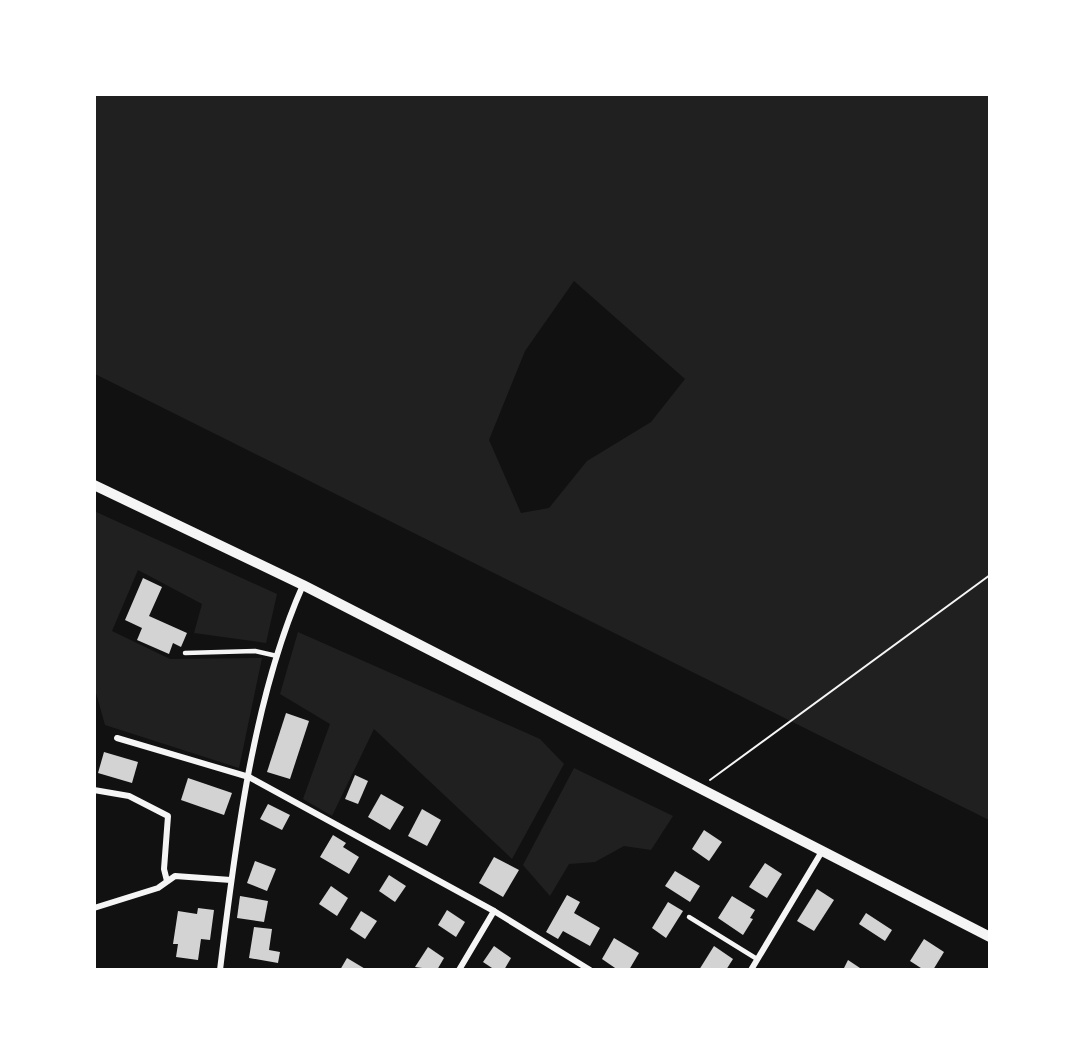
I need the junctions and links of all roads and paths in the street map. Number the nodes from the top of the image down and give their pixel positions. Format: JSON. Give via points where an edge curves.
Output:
{"nodes":[{"id":1,"x":94,"y":485,"type":"edge"},
{"id":2,"x":990,"y":575,"type":"edge"},
{"id":3,"x":303,"y":585,"type":"junction"},
{"id":4,"x":184,"y":653,"type":"dead end"},
{"id":5,"x":277,"y":656,"type":"junction"},
{"id":6,"x":117,"y":738,"type":"dead end"},
{"id":7,"x":249,"y":777,"type":"junction"},
{"id":8,"x":698,"y":789,"type":"junction"},
{"id":9,"x":94,"y":790,"type":"edge"},
{"id":10,"x":821,"y":853,"type":"junction"},
{"id":11,"x":231,"y":880,"type":"junction"},
{"id":12,"x":168,"y":881,"type":"junction"},
{"id":13,"x":94,"y":908,"type":"edge"},
{"id":14,"x":494,"y":911,"type":"junction"},
{"id":15,"x":689,"y":917,"type":"dead end"},
{"id":16,"x":990,"y":938,"type":"edge"},
{"id":17,"x":757,"y":959,"type":"junction"},
{"id":18,"x":220,"y":969,"type":"edge"},
{"id":19,"x":459,"y":969,"type":"edge"},
{"id":20,"x":590,"y":969,"type":"edge"},
{"id":21,"x":751,"y":969,"type":"edge"}],
"edges":[{"from":1,"to":3,"type":"street"},
{"from":2,"to":8,"type":"path"},
{"from":3,"to":5,"type":"street","via":[[285,624]]},
{"from":3,"to":8,"type":"street"},
{"from":4,"to":5,"type":"lane","via":[[255,651]]},
{"from":5,"to":7,"type":"street"},
{"from":6,"to":7,"type":"street"},
{"from":7,"to":11,"type":"street"},
{"from":7,"to":14,"type":"street"},
{"from":8,"to":10,"type":"street"},
{"from":9,"to":12,"type":"street","via":[[129,796],[168,816],[164,870]]},
{"from":10,"to":16,"type":"street"},
{"from":10,"to":17,"type":"street"},
{"from":11,"to":12,"type":"street","via":[[175,876]]},
{"from":11,"to":18,"type":"street"},
{"from":12,"to":13,"type":"street","via":[[158,888]]},
{"from":14,"to":19,"type":"street"},
{"from":14,"to":20,"type":"street"},
{"from":15,"to":17,"type":"lane"},
{"from":17,"to":21,"type":"street"}]}
